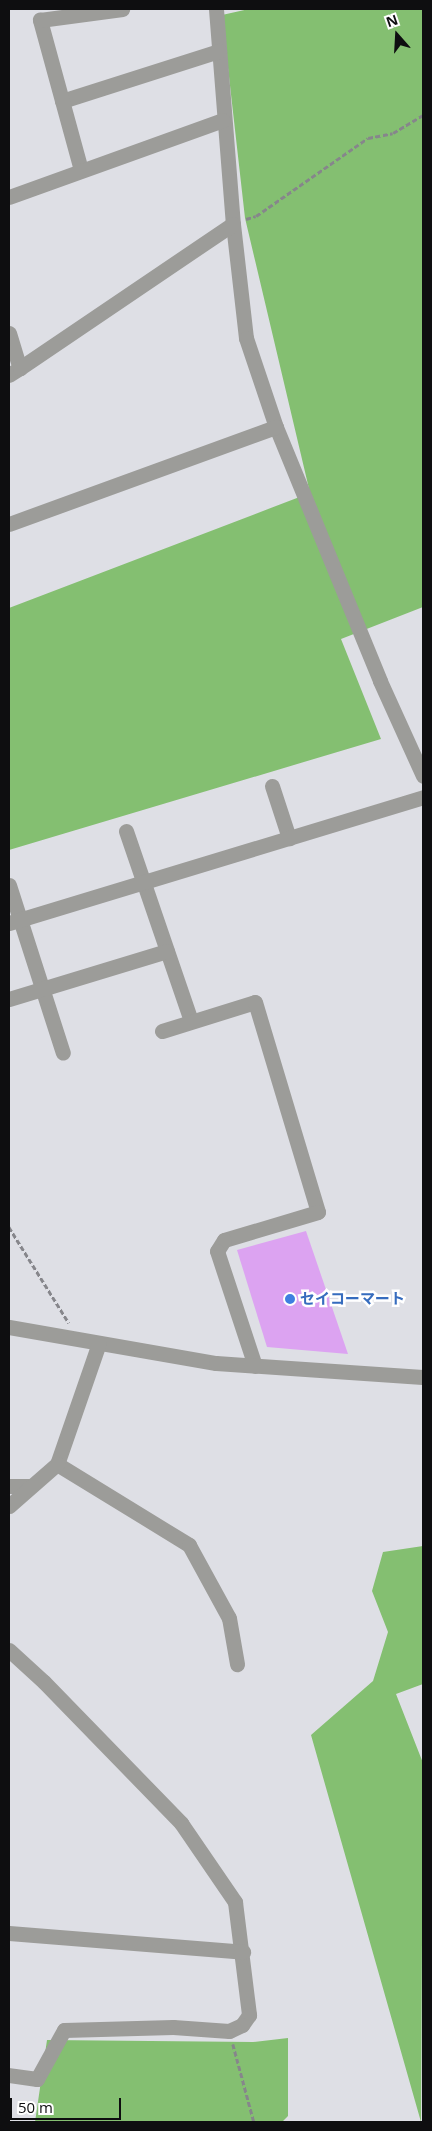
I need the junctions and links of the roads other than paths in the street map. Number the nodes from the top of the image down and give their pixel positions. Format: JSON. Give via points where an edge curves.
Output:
{"nodes":[{"id":1,"x":122,"y":9,"type":"edge"},
{"id":2,"x":216,"y":9,"type":"edge"},
{"id":3,"x":219,"y":51,"type":"junction"},
{"id":4,"x":62,"y":101,"type":"junction"},
{"id":5,"x":224,"y":120,"type":"junction"},
{"id":6,"x":81,"y":170,"type":"junction"},
{"id":7,"x":9,"y":197,"type":"edge"},
{"id":8,"x":233,"y":224,"type":"junction"},
{"id":9,"x":9,"y":333,"type":"edge"},
{"id":10,"x":14,"y":371,"type":"edge"},
{"id":11,"x":276,"y":427,"type":"junction"},
{"id":12,"x":9,"y":524,"type":"edge"},
{"id":13,"x":423,"y":776,"type":"edge"},
{"id":14,"x":272,"y":786,"type":"dead end"},
{"id":15,"x":423,"y":797,"type":"edge"},
{"id":16,"x":126,"y":831,"type":"dead end"},
{"id":17,"x":289,"y":838,"type":"junction"},
{"id":18,"x":143,"y":882,"type":"junction"},
{"id":19,"x":9,"y":885,"type":"edge"},
{"id":20,"x":14,"y":921,"type":"edge"},
{"id":21,"x":167,"y":952,"type":"junction"},
{"id":22,"x":42,"y":989,"type":"junction"},
{"id":23,"x":9,"y":999,"type":"edge"},
{"id":24,"x":191,"y":1021,"type":"junction"},
{"id":25,"x":162,"y":1031,"type":"dead end"},
{"id":26,"x":63,"y":1053,"type":"dead end"},
{"id":27,"x":9,"y":1328,"type":"edge"},
{"id":28,"x":99,"y":1343,"type":"junction"},
{"id":29,"x":254,"y":1366,"type":"junction"},
{"id":30,"x":423,"y":1377,"type":"edge"},
{"id":31,"x":57,"y":1464,"type":"junction"},
{"id":32,"x":9,"y":1486,"type":"edge"},
{"id":33,"x":31,"y":1486,"type":"junction"},
{"id":34,"x":9,"y":1506,"type":"edge"},
{"id":35,"x":9,"y":1650,"type":"edge"},
{"id":36,"x":236,"y":1664,"type":"dead end"},
{"id":37,"x":9,"y":1934,"type":"edge"},
{"id":38,"x":242,"y":1952,"type":"junction"},
{"id":39,"x":9,"y":2075,"type":"edge"}],
"edges":[{"from":1,"to":4,"type":"street","via":[[40,20]]},
{"from":2,"to":3,"type":"street"},
{"from":3,"to":4,"type":"street"},
{"from":3,"to":5,"type":"street"},
{"from":4,"to":6,"type":"street"},
{"from":5,"to":6,"type":"street"},
{"from":5,"to":8,"type":"street"},
{"from":6,"to":7,"type":"street"},
{"from":8,"to":10,"type":"street"},
{"from":8,"to":11,"type":"street","via":[[246,338]]},
{"from":9,"to":10,"type":"street"},
{"from":11,"to":12,"type":"street"},
{"from":11,"to":13,"type":"street","via":[[380,681]]},
{"from":14,"to":17,"type":"street"},
{"from":15,"to":17,"type":"street"},
{"from":16,"to":18,"type":"street"},
{"from":17,"to":18,"type":"street"},
{"from":18,"to":20,"type":"street"},
{"from":18,"to":21,"type":"street"},
{"from":19,"to":20,"type":"street"},
{"from":20,"to":22,"type":"street"},
{"from":21,"to":22,"type":"street"},
{"from":21,"to":24,"type":"street"},
{"from":22,"to":23,"type":"street"},
{"from":22,"to":26,"type":"street"},
{"from":24,"to":25,"type":"street"},
{"from":24,"to":29,"type":"street","via":[[255,1002],[318,1212],[224,1240],[217,1251]]},
{"from":27,"to":28,"type":"street"},
{"from":28,"to":29,"type":"street","via":[[216,1363]]},
{"from":28,"to":31,"type":"street"},
{"from":29,"to":30,"type":"street"},
{"from":31,"to":33,"type":"street"},
{"from":31,"to":36,"type":"street","via":[[189,1546],[228,1618]]},
{"from":32,"to":33,"type":"street"},
{"from":33,"to":34,"type":"street"},
{"from":35,"to":38,"type":"street","via":[[181,1823],[235,1902]]},
{"from":37,"to":38,"type":"street"},
{"from":38,"to":39,"type":"street","via":[[249,2015],[242,2025],[229,2031],[173,2027],[64,2030],[37,2079]]}]}
